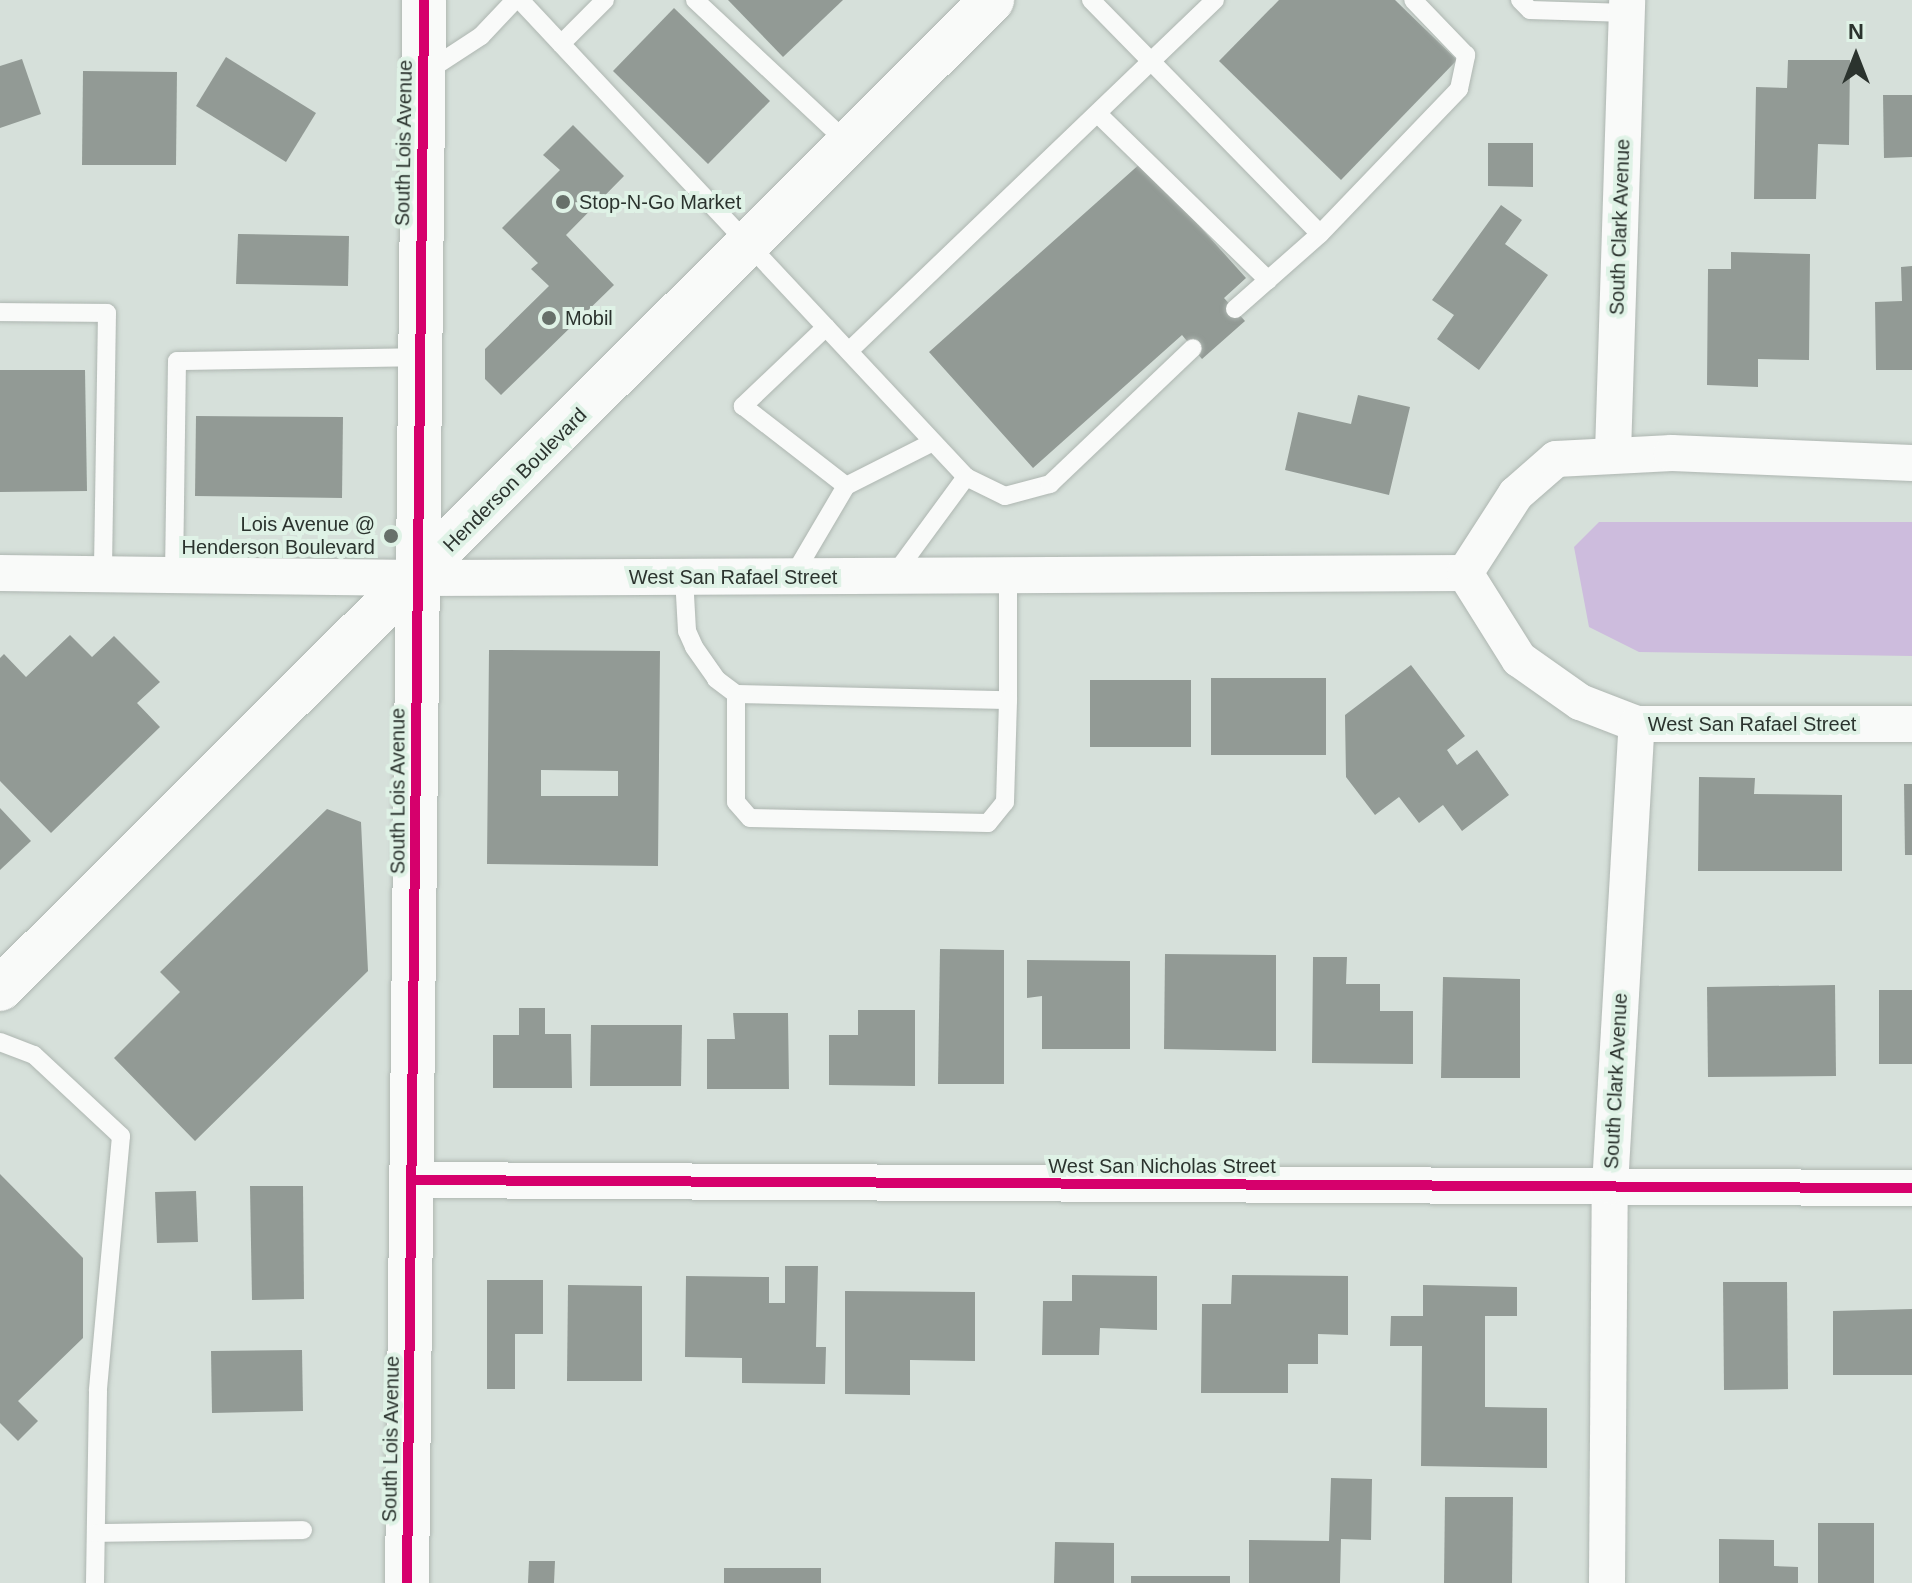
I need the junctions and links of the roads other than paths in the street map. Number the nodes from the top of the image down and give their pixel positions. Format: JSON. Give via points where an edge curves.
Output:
{"nodes":[{"id":1,"x":424,"y":0,"type":"edge"},
{"id":2,"x":517,"y":0,"type":"edge"},
{"id":3,"x":605,"y":0,"type":"edge"},
{"id":4,"x":695,"y":0,"type":"edge"},
{"id":5,"x":992,"y":0,"type":"edge"},
{"id":6,"x":1091,"y":0,"type":"edge"},
{"id":7,"x":1215,"y":0,"type":"edge"},
{"id":8,"x":1413,"y":0,"type":"edge"},
{"id":9,"x":1520,"y":0,"type":"edge"},
{"id":10,"x":1627,"y":7,"type":"edge"},
{"id":11,"x":561,"y":44,"type":"junction"},
{"id":12,"x":1152,"y":63,"type":"junction"},
{"id":13,"x":423,"y":74,"type":"junction"},
{"id":14,"x":1098,"y":114,"type":"junction"},
{"id":15,"x":849,"y":144,"type":"junction"},
{"id":16,"x":1320,"y":234,"type":"junction"},
{"id":17,"x":749,"y":244,"type":"junction"},
{"id":18,"x":1268,"y":280,"type":"junction"},
{"id":19,"x":1235,"y":309,"type":"dead end"},
{"id":20,"x":0,"y":312,"type":"edge"},
{"id":21,"x":826,"y":327,"type":"junction"},
{"id":22,"x":1193,"y":348,"type":"dead end"},
{"id":23,"x":849,"y":351,"type":"junction"},
{"id":24,"x":420,"y":357,"type":"junction"},
{"id":25,"x":933,"y":442,"type":"junction"},
{"id":26,"x":1613,"y":453,"type":"junction"},
{"id":27,"x":1912,"y":463,"type":"edge"},
{"id":28,"x":966,"y":477,"type":"junction"},
{"id":29,"x":846,"y":486,"type":"junction"},
{"id":30,"x":0,"y":573,"type":"edge"},
{"id":31,"x":1465,"y":573,"type":"junction"},
{"id":32,"x":103,"y":574,"type":"junction"},
{"id":33,"x":174,"y":575,"type":"junction"},
{"id":34,"x":1008,"y":575,"type":"junction"},
{"id":35,"x":793,"y":576,"type":"junction"},
{"id":36,"x":893,"y":576,"type":"junction"},
{"id":37,"x":684,"y":577,"type":"junction"},
{"id":38,"x":417,"y":578,"type":"junction"},
{"id":39,"x":736,"y":694,"type":"junction"},
{"id":40,"x":1008,"y":700,"type":"junction"},
{"id":41,"x":1637,"y":724,"type":"junction"},
{"id":42,"x":1912,"y":724,"type":"edge"},
{"id":43,"x":0,"y":989,"type":"edge"},
{"id":44,"x":0,"y":1042,"type":"edge"},
{"id":45,"x":413,"y":1180,"type":"junction"},
{"id":46,"x":1610,"y":1186,"type":"junction"},
{"id":47,"x":1912,"y":1188,"type":"edge"},
{"id":48,"x":303,"y":1530,"type":"dead end"},
{"id":49,"x":96,"y":1533,"type":"junction"},
{"id":50,"x":95,"y":1583,"type":"edge"},
{"id":51,"x":407,"y":1583,"type":"edge"},
{"id":52,"x":1607,"y":1583,"type":"edge"}],
"edges":[{"from":1,"to":13,"type":"street","name":"South Lois Avenue"},
{"from":2,"to":11,"type":"lane"},
{"from":2,"to":13,"type":"lane","via":[[481,36]]},
{"from":3,"to":11,"type":"lane"},
{"from":4,"to":15,"type":"lane"},
{"from":5,"to":15,"type":"street","name":"Henderson Boulevard"},
{"from":6,"to":12,"type":"lane"},
{"from":7,"to":12,"type":"lane"},
{"from":8,"to":16,"type":"lane","via":[[1466,55],[1459,89]]},
{"from":9,"to":10,"type":"lane","via":[[1530,10]]},
{"from":10,"to":26,"type":"street","name":"South Clark Avenue"},
{"from":11,"to":17,"type":"lane"},
{"from":12,"to":14,"type":"lane"},
{"from":12,"to":16,"type":"lane"},
{"from":13,"to":24,"type":"street","name":"South Lois Avenue"},
{"from":14,"to":18,"type":"lane"},
{"from":14,"to":23,"type":"lane"},
{"from":15,"to":17,"type":"street","name":"Henderson Boulevard"},
{"from":16,"to":18,"type":"lane"},
{"from":17,"to":21,"type":"lane"},
{"from":17,"to":38,"type":"street","name":"Henderson Boulevard"},
{"from":18,"to":19,"type":"lane"},
{"from":20,"to":32,"type":"lane","via":[[107,313]]},
{"from":21,"to":23,"type":"lane"},
{"from":21,"to":29,"type":"lane","via":[[743,406]]},
{"from":22,"to":28,"type":"lane","via":[[1050,484],[1005,496]]},
{"from":23,"to":25,"type":"lane"},
{"from":24,"to":33,"type":"lane","via":[[177,361]]},
{"from":24,"to":38,"type":"street","name":"South Lois Avenue"},
{"from":25,"to":28,"type":"lane"},
{"from":25,"to":29,"type":"lane"},
{"from":26,"to":27,"type":"street"},
{"from":26,"to":31,"type":"street","via":[[1556,459],[1516,494]]},
{"from":28,"to":36,"type":"lane"},
{"from":29,"to":35,"type":"lane"},
{"from":30,"to":32,"type":"street","name":"West San Rafael Street"},
{"from":31,"to":34,"type":"street","name":"West San Rafael Street"},
{"from":31,"to":41,"type":"street","name":"West San Rafael Street","via":[[1519,659],[1580,702]]},
{"from":32,"to":33,"type":"street","name":"West San Rafael Street"},
{"from":33,"to":38,"type":"street","name":"West San Rafael Street"},
{"from":34,"to":36,"type":"street","name":"West San Rafael Street"},
{"from":34,"to":40,"type":"lane"},
{"from":35,"to":36,"type":"street","name":"West San Rafael Street"},
{"from":35,"to":37,"type":"street","name":"West San Rafael Street"},
{"from":37,"to":38,"type":"street","name":"West San Rafael Street"},
{"from":37,"to":39,"type":"lane","via":[[687,631],[694,647],[716,679]]},
{"from":38,"to":43,"type":"street","name":"Henderson Boulevard"},
{"from":38,"to":45,"type":"street","name":"South Lois Avenue"},
{"from":39,"to":40,"type":"lane"},
{"from":39,"to":40,"type":"lane","via":[[736,802],[750,818],[766,819],[988,823],[1005,802]]},
{"from":41,"to":42,"type":"street","name":"West San Rafael Street"},
{"from":41,"to":46,"type":"street","name":"South Clark Avenue"},
{"from":44,"to":49,"type":"lane","via":[[34,1055],[121,1136],[98,1391]]},
{"from":45,"to":46,"type":"street","name":"West San Nicholas Street"},
{"from":45,"to":51,"type":"street","name":"South Lois Avenue"},
{"from":46,"to":47,"type":"street","name":"West San Nicholas Street"},
{"from":46,"to":52,"type":"street","name":"South Clark Avenue"},
{"from":48,"to":49,"type":"lane"},
{"from":49,"to":50,"type":"lane"}]}
